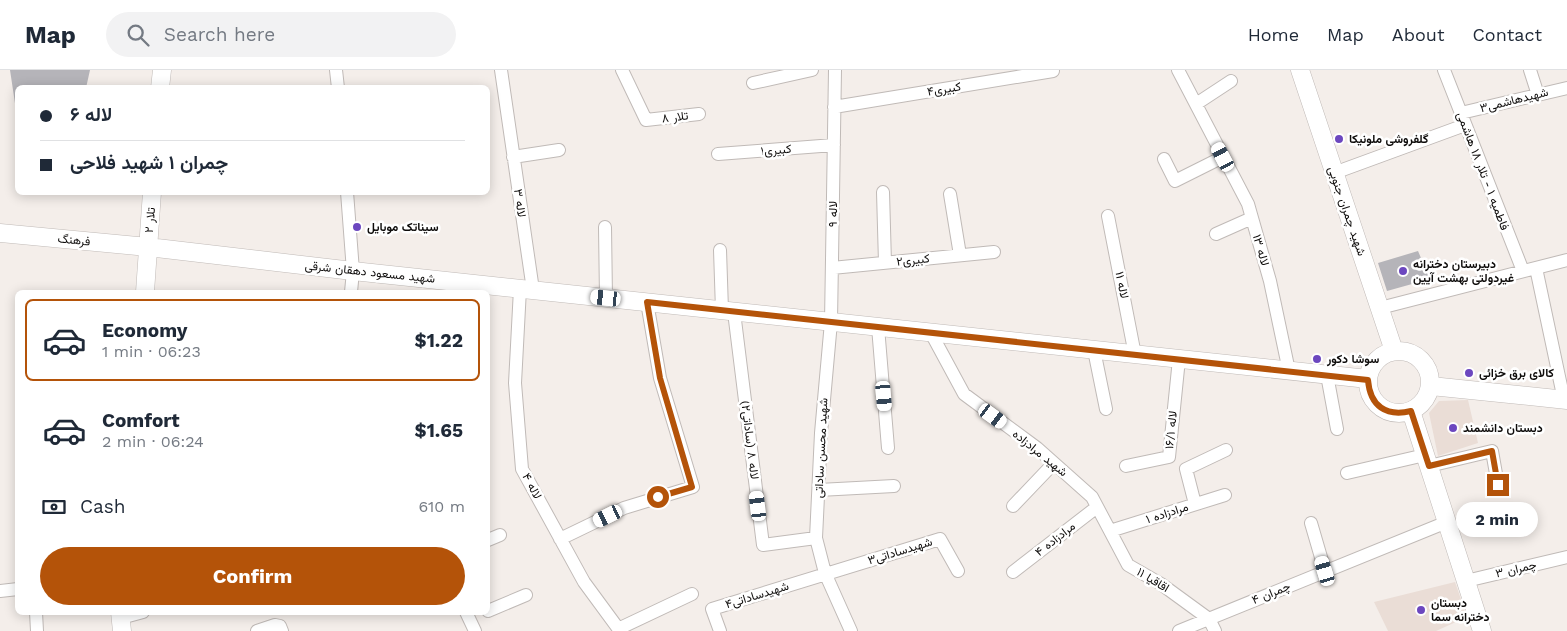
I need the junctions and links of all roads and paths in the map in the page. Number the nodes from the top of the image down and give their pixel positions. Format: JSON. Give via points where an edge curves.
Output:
{"nodes":[{"id":1,"x":162,"y":70,"type":"edge"},
{"id":2,"x":336,"y":70,"type":"edge"},
{"id":3,"x":501,"y":70,"type":"edge"},
{"id":4,"x":622,"y":70,"type":"edge"},
{"id":5,"x":812,"y":70,"type":"edge"},
{"id":6,"x":835,"y":70,"type":"edge"},
{"id":7,"x":1178,"y":70,"type":"edge"},
{"id":8,"x":1300,"y":70,"type":"edge"},
{"id":9,"x":1444,"y":70,"type":"edge"},
{"id":10,"x":1530,"y":70,"type":"edge"},
{"id":11,"x":1053,"y":71,"type":"edge"},
{"id":12,"x":1230,"y":81,"type":"dead end"},
{"id":13,"x":753,"y":83,"type":"dead end"},
{"id":14,"x":160,"y":85,"type":"edge"},
{"id":15,"x":338,"y":85,"type":"edge"},
{"id":16,"x":1567,"y":88,"type":"edge"},
{"id":17,"x":1538,"y":95,"type":"junction"},
{"id":18,"x":1196,"y":104,"type":"junction"},
{"id":19,"x":834,"y":107,"type":"junction"},
{"id":20,"x":699,"y":114,"type":"dead end"},
{"id":21,"x":1463,"y":119,"type":"junction"},
{"id":22,"x":834,"y":145,"type":"junction"},
{"id":23,"x":559,"y":150,"type":"dead end"},
{"id":24,"x":718,"y":154,"type":"dead end"},
{"id":25,"x":513,"y":157,"type":"junction"},
{"id":26,"x":1223,"y":157,"type":"junction"},
{"id":27,"x":1164,"y":159,"type":"dead end"},
{"id":28,"x":1334,"y":173,"type":"junction"},
{"id":29,"x":883,"y":192,"type":"dead end"},
{"id":30,"x":950,"y":194,"type":"dead end"},
{"id":31,"x":152,"y":195,"type":"edge"},
{"id":32,"x":347,"y":195,"type":"edge"},
{"id":33,"x":1108,"y":216,"type":"dead end"},
{"id":34,"x":1252,"y":218,"type":"junction"},
{"id":35,"x":604,"y":227,"type":"dead end"},
{"id":36,"x":0,"y":233,"type":"edge"},
{"id":37,"x":1216,"y":234,"type":"dead end"},
{"id":38,"x":148,"y":247,"type":"junction"},
{"id":39,"x":720,"y":250,"type":"dead end"},
{"id":40,"x":994,"y":252,"type":"dead end"},
{"id":41,"x":960,"y":255,"type":"junction"},
{"id":42,"x":1567,"y":260,"type":"edge"},
{"id":43,"x":886,"y":263,"type":"junction"},
{"id":44,"x":832,"y":268,"type":"junction"},
{"id":45,"x":1536,"y":268,"type":"junction"},
{"id":46,"x":353,"y":271,"type":"junction"},
{"id":47,"x":1523,"y":272,"type":"junction"},
{"id":48,"x":526,"y":289,"type":"junction"},
{"id":49,"x":145,"y":290,"type":"edge"},
{"id":50,"x":351,"y":290,"type":"edge"},
{"id":51,"x":606,"y":298,"type":"junction"},
{"id":52,"x":647,"y":302,"type":"junction"},
{"id":53,"x":1380,"y":308,"type":"junction"},
{"id":54,"x":728,"y":311,"type":"junction"},
{"id":55,"x":831,"y":322,"type":"junction"},
{"id":56,"x":878,"y":327,"type":"junction"},
{"id":57,"x":931,"y":333,"type":"junction"},
{"id":58,"x":1094,"y":350,"type":"junction"},
{"id":59,"x":1394,"y":351,"type":"junction"},
{"id":60,"x":1135,"y":354,"type":"junction"},
{"id":61,"x":1178,"y":359,"type":"junction"},
{"id":62,"x":1289,"y":371,"type":"junction"},
{"id":63,"x":1327,"y":375,"type":"junction"},
{"id":64,"x":1368,"y":380,"type":"junction"},
{"id":65,"x":1430,"y":386,"type":"junction"},
{"id":66,"x":1565,"y":400,"type":"edge"},
{"id":67,"x":1106,"y":409,"type":"dead end"},
{"id":68,"x":1411,"y":411,"type":"junction"},
{"id":69,"x":1337,"y":429,"type":"dead end"},
{"id":70,"x":888,"y":448,"type":"dead end"},
{"id":71,"x":1226,"y":450,"type":"dead end"},
{"id":72,"x":1427,"y":461,"type":"junction"},
{"id":73,"x":1054,"y":463,"type":"junction"},
{"id":74,"x":1126,"y":466,"type":"dead end"},
{"id":75,"x":1347,"y":473,"type":"dead end"},
{"id":76,"x":1498,"y":485,"type":"dead end"},
{"id":77,"x":894,"y":486,"type":"dead end"},
{"id":78,"x":819,"y":490,"type":"junction"},
{"id":79,"x":1225,"y":495,"type":"dead end"},
{"id":80,"x":1195,"y":504,"type":"junction"},
{"id":81,"x":1013,"y":506,"type":"dead end"},
{"id":82,"x":1097,"y":507,"type":"junction"},
{"id":83,"x":1447,"y":522,"type":"junction"},
{"id":84,"x":1311,"y":523,"type":"dead end"},
{"id":85,"x":1110,"y":531,"type":"junction"},
{"id":86,"x":500,"y":534,"type":"dead end"},
{"id":87,"x":816,"y":538,"type":"junction"},
{"id":88,"x":490,"y":539,"type":"edge"},
{"id":89,"x":560,"y":539,"type":"junction"},
{"id":90,"x":1567,"y":557,"type":"edge"},
{"id":91,"x":958,"y":571,"type":"dead end"},
{"id":92,"x":1325,"y":571,"type":"junction"},
{"id":93,"x":1013,"y":572,"type":"dead end"},
{"id":94,"x":825,"y":573,"type":"junction"},
{"id":95,"x":1466,"y":581,"type":"junction"},
{"id":96,"x":15,"y":589,"type":"edge"},
{"id":97,"x":0,"y":591,"type":"edge"},
{"id":98,"x":526,"y":594,"type":"dead end"},
{"id":99,"x":692,"y":594,"type":"dead end"},
{"id":100,"x":490,"y":610,"type":"edge"},
{"id":101,"x":36,"y":615,"type":"edge"},
{"id":102,"x":136,"y":615,"type":"edge"},
{"id":103,"x":483,"y":615,"type":"edge"},
{"id":104,"x":1209,"y":619,"type":"junction"},
{"id":105,"x":121,"y":621,"type":"edge"},
{"id":106,"x":471,"y":625,"type":"edge"},
{"id":107,"x":619,"y":630,"type":"edge"},
{"id":108,"x":37,"y":631,"type":"edge"},
{"id":109,"x":257,"y":631,"type":"edge"},
{"id":110,"x":282,"y":631,"type":"edge"},
{"id":111,"x":720,"y":631,"type":"edge"},
{"id":112,"x":851,"y":631,"type":"edge"},
{"id":113,"x":1179,"y":631,"type":"edge"},
{"id":114,"x":1215,"y":631,"type":"edge"},
{"id":115,"x":1482,"y":631,"type":"edge"}],
"edges":[{"from":1,"to":14,"type":"main road"},
{"from":2,"to":15,"type":"street"},
{"from":3,"to":25,"type":"street","name":"لاله ۳"},
{"from":4,"to":20,"type":"street","name":"تلار ۸","via":[[646,120]]},
{"from":5,"to":13,"type":"street"},
{"from":6,"to":19,"type":"street","name":"لاله ۹"},
{"from":7,"to":18,"type":"street","name":"لاله ۱۳"},
{"from":8,"to":28,"type":"main road","name":"شهید چمران جنوبی"},
{"from":9,"to":21,"type":"street","name":"فاطمیه ۱ - تلار ۱۸ هاشمی"},
{"from":10,"to":17,"type":"street"},
{"from":11,"to":19,"type":"street","name":"کبیری۴"},
{"from":12,"to":18,"type":"street"},
{"from":16,"to":17,"type":"street","name":"شهیدهاشمی۳"},
{"from":17,"to":21,"type":"street","name":"شهیدهاشمی۳"},
{"from":18,"to":26,"type":"street","name":"لاله ۱۳"},
{"from":19,"to":22,"type":"street","name":"لاله ۹"},
{"from":21,"to":28,"type":"street","name":"شهیدهاشمی۳"},
{"from":21,"to":47,"type":"street","name":"فاطمیه ۱ - تلار ۱۸ هاشمی"},
{"from":22,"to":24,"type":"street","name":"کبیری۱"},
{"from":22,"to":44,"type":"street","name":"لاله ۹"},
{"from":23,"to":25,"type":"street"},
{"from":25,"to":48,"type":"street","name":"لاله ۳"},
{"from":26,"to":27,"type":"street","via":[[1175,181]]},
{"from":26,"to":34,"type":"street","name":"لاله ۱۳"},
{"from":28,"to":53,"type":"main road","name":"شهید چمران جنوبی"},
{"from":29,"to":43,"type":"street"},
{"from":30,"to":41,"type":"street"},
{"from":31,"to":38,"type":"main road","name":"تلار ۲"},
{"from":32,"to":46,"type":"street"},
{"from":33,"to":60,"type":"street","name":"لاله ۱۱"},
{"from":34,"to":37,"type":"street"},
{"from":34,"to":62,"type":"street","name":"لاله ۱۳","via":[[1270,281]]},
{"from":35,"to":51,"type":"street"},
{"from":36,"to":38,"type":"main road","name":"فرهنگ"},
{"from":38,"to":46,"type":"main road","name":"شهید مسعود دهقان شرقی"},
{"from":38,"to":49,"type":"main road","name":"تلار ۲"},
{"from":39,"to":54,"type":"street"},
{"from":40,"to":41,"type":"street","name":"کبیری۲"},
{"from":41,"to":43,"type":"street","name":"کبیری۲"},
{"from":42,"to":45,"type":"street"},
{"from":43,"to":44,"type":"street","name":"کبیری۲"},
{"from":44,"to":55,"type":"street","name":"لاله ۹"},
{"from":45,"to":47,"type":"street"},
{"from":45,"to":66,"type":"street"},
{"from":46,"to":48,"type":"main road","name":"شهید مسعود دهقان شرقی"},
{"from":46,"to":50,"type":"street"},
{"from":47,"to":53,"type":"street"},
{"from":48,"to":51,"type":"main road","name":"شهید مسعود دهقان شرقی"},
{"from":48,"to":89,"type":"street","name":"لاله ۴","via":[[515,383],[522,469]]},
{"from":51,"to":52,"type":"main road","name":"شهید مسعود دهقان شرقی"},
{"from":52,"to":54,"type":"main road","name":"شهید مسعود دهقان شرقی"},
{"from":52,"to":89,"type":"street","via":[[660,378],[692,487],[624,508]]},
{"from":53,"to":59,"type":"main road","name":"شهید چمران جنوبی"},
{"from":54,"to":55,"type":"main road","name":"شهید مسعود دهقان شرقی"},
{"from":54,"to":87,"type":"street","name":"لاله ۸ (ساداتی۲)","via":[[763,545]]},
{"from":55,"to":56,"type":"main road","name":"شهید مسعود دهقان شرقی"},
{"from":55,"to":78,"type":"street","name":"شهید محسن ساداتی"},
{"from":56,"to":57,"type":"main road","name":"شهید مسعود دهقان شرقی"},
{"from":56,"to":70,"type":"street"},
{"from":57,"to":58,"type":"main road","name":"شهید مسعود دهقان شرقی"},
{"from":57,"to":73,"type":"street","name":"شهید مرادزاده","via":[[964,394]]},
{"from":58,"to":60,"type":"main road","name":"شهید مسعود دهقان شرقی"},
{"from":58,"to":67,"type":"street"},
{"from":59,"to":64,"type":"main road","via":[[1376,361]]},
{"from":59,"to":65,"type":"main road","via":[[1406,351],[1417,356],[1430,374]]},
{"from":60,"to":61,"type":"main road","name":"شهید مسعود دهقان شرقی"},
{"from":61,"to":62,"type":"main road","name":"شهید مسعود دهقان شرقی"},
{"from":61,"to":74,"type":"street","name":"لاله ۱۶/۱","via":[[1169,457]]},
{"from":62,"to":63,"type":"main road","name":"شهید مسعود دهقان شرقی"},
{"from":63,"to":64,"type":"main road","name":"شهید مسعود دهقان شرقی"},
{"from":63,"to":69,"type":"street"},
{"from":64,"to":68,"type":"main road","via":[[1368,390],[1380,408],[1400,414]]},
{"from":65,"to":66,"type":"main road"},
{"from":65,"to":68,"type":"main road","via":[[1424,401]]},
{"from":68,"to":72,"type":"main road"},
{"from":71,"to":80,"type":"street","via":[[1186,469]]},
{"from":72,"to":75,"type":"street"},
{"from":72,"to":76,"type":"street","via":[[1492,451]]},
{"from":72,"to":83,"type":"main road"},
{"from":73,"to":81,"type":"street"},
{"from":73,"to":82,"type":"street","name":"شهید مرادزاده","via":[[1092,497]]},
{"from":77,"to":78,"type":"street"},
{"from":78,"to":87,"type":"street","name":"شهید محسن ساداتی"},
{"from":79,"to":80,"type":"street","name":"مرادزاده ۱"},
{"from":80,"to":85,"type":"street","name":"مرادزاده ۱"},
{"from":82,"to":85,"type":"street","name":"شهید مرادزاده"},
{"from":82,"to":93,"type":"street","name":"مرادزاده ۴"},
{"from":83,"to":92,"type":"street","name":"چمران ۴"},
{"from":83,"to":95,"type":"main road"},
{"from":84,"to":92,"type":"street"},
{"from":85,"to":104,"type":"street","name":"اقاقیا ۱۱","via":[[1128,565]]},
{"from":86,"to":88,"type":"street"},
{"from":87,"to":94,"type":"street","name":"شهید محسن ساداتی"},
{"from":89,"to":107,"type":"street","name":"لاله ۴","via":[[584,582]]},
{"from":90,"to":95,"type":"street","name":"چمران ۳"},
{"from":91,"to":94,"type":"street","name":"شهیدساداتی۳","via":[[940,539]]},
{"from":92,"to":104,"type":"street","name":"چمران ۴"},
{"from":94,"to":111,"type":"street","name":"شهیدساداتی۴","via":[[712,609]]},
{"from":94,"to":112,"type":"street","name":"شهید محسن ساداتی"},
{"from":95,"to":115,"type":"main road"},
{"from":96,"to":97,"type":"street"},
{"from":98,"to":100,"type":"street"},
{"from":99,"to":107,"type":"street"},
{"from":101,"to":108,"type":"street"},
{"from":102,"to":105,"type":"street"},
{"from":103,"to":106,"type":"street"},
{"from":104,"to":113,"type":"street","name":"چمران ۴"},
{"from":104,"to":114,"type":"street"},
{"from":109,"to":110,"type":"street","via":[[275,625]]}]}
